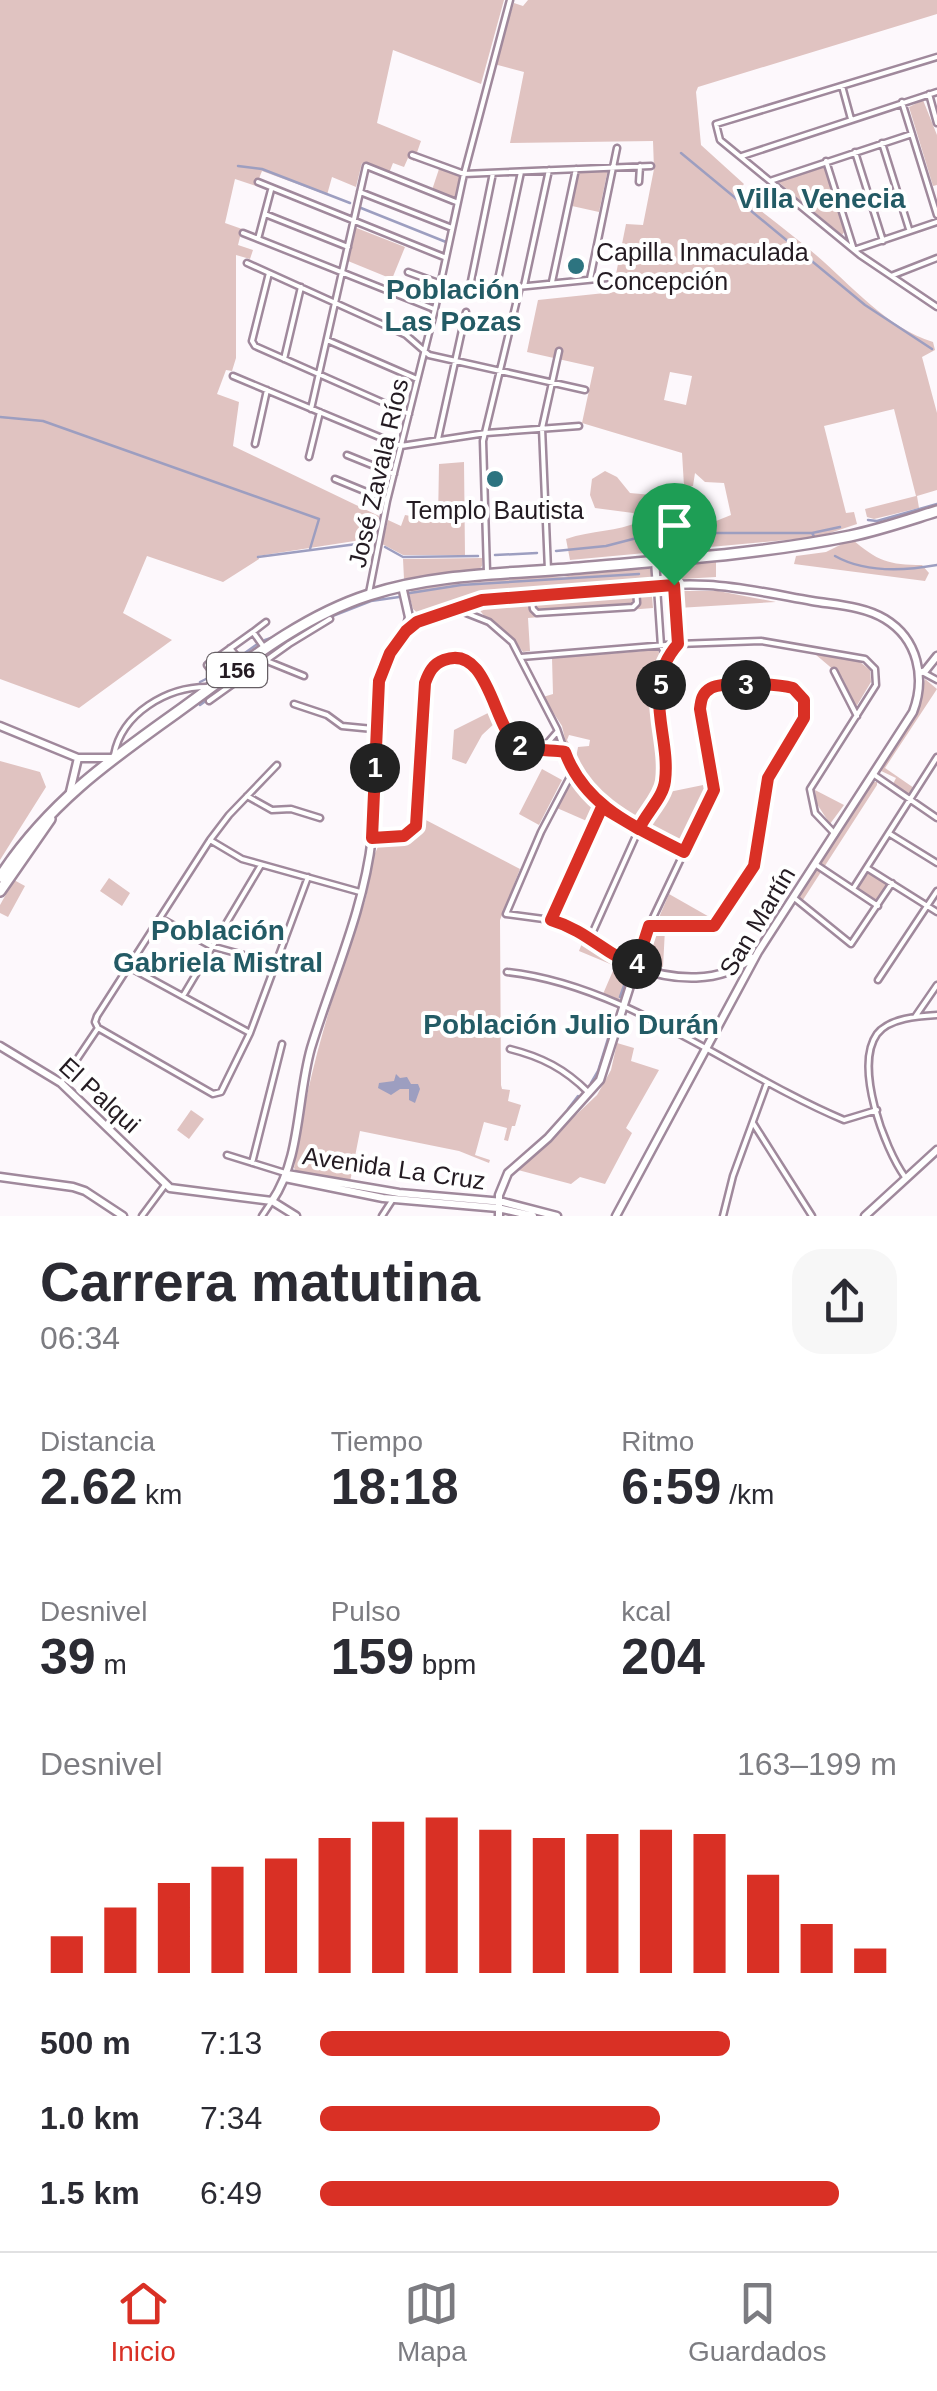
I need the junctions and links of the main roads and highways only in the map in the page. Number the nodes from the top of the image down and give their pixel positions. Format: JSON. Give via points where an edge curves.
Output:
{"nodes":[{"id":1,"x":937,"y":511,"type":"edge"},
{"id":2,"x":60,"y":805,"type":"junction"},
{"id":3,"x":0,"y":877,"type":"edge"},
{"id":4,"x":0,"y":890,"type":"edge"}],
"edges":[{"from":1,"to":2,"type":"highway","number":"156","via":[[814,542],[402,585],[369,595],[309,622],[244,665],[113,758]]},
{"from":2,"to":3,"type":"highway","number":"156"},
{"from":2,"to":4,"type":"highway","number":"156"}]}
